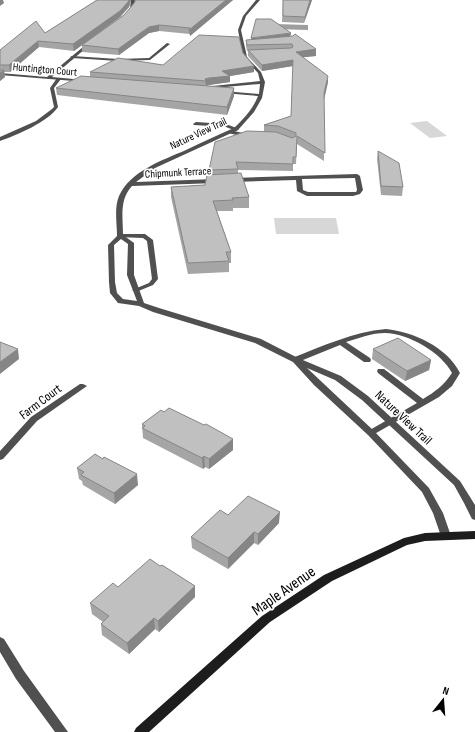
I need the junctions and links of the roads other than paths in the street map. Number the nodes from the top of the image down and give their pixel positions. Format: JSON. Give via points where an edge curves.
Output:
{"nodes":[{"id":1,"x":133,"y":0,"type":"edge"},
{"id":2,"x":258,"y":0,"type":"edge"},
{"id":3,"x":122,"y":20,"type":"edge"},
{"id":4,"x":95,"y":38,"type":"edge"},
{"id":5,"x":251,"y":43,"type":"edge"},
{"id":6,"x":168,"y":44,"type":"dead end"},
{"id":7,"x":244,"y":44,"type":"junction"},
{"id":8,"x":252,"y":53,"type":"edge"},
{"id":9,"x":245,"y":54,"type":"junction"},
{"id":10,"x":72,"y":57,"type":"junction"},
{"id":11,"x":0,"y":74,"type":"edge"},
{"id":12,"x":48,"y":78,"type":"junction"},
{"id":13,"x":59,"y":79,"type":"junction"},
{"id":14,"x":90,"y":82,"type":"edge"},
{"id":15,"x":263,"y":82,"type":"junction"},
{"id":16,"x":260,"y":94,"type":"junction"},
{"id":17,"x":196,"y":124,"type":"dead end"},
{"id":18,"x":236,"y":129,"type":"junction"},
{"id":19,"x":230,"y":132,"type":"junction"},
{"id":20,"x":253,"y":136,"type":"edge"},
{"id":21,"x":0,"y":140,"type":"edge"},
{"id":22,"x":299,"y":179,"type":"junction"},
{"id":23,"x":222,"y":180,"type":"edge"},
{"id":24,"x":230,"y":180,"type":"edge"},
{"id":25,"x":131,"y":184,"type":"junction"},
{"id":26,"x":120,"y":236,"type":"junction"},
{"id":27,"x":136,"y":290,"type":"junction"},
{"id":28,"x":141,"y":304,"type":"junction"},
{"id":29,"x":341,"y":342,"type":"junction"},
{"id":30,"x":295,"y":360,"type":"junction"},
{"id":31,"x":367,"y":360,"type":"dead end"},
{"id":32,"x":381,"y":371,"type":"dead end"},
{"id":33,"x":83,"y":386,"type":"dead end"},
{"id":34,"x":423,"y":403,"type":"junction"},
{"id":35,"x":390,"y":422,"type":"junction"},
{"id":36,"x":371,"y":433,"type":"junction"},
{"id":37,"x":0,"y":457,"type":"edge"},
{"id":38,"x":475,"y":516,"type":"edge"},
{"id":39,"x":446,"y":536,"type":"junction"},
{"id":40,"x":475,"y":536,"type":"edge"},
{"id":41,"x":0,"y":642,"type":"edge"},
{"id":42,"x":62,"y":732,"type":"edge"},
{"id":43,"x":140,"y":732,"type":"edge"}],
"edges":[{"from":1,"to":3,"type":"street","via":[[132,8]]},
{"from":2,"to":7,"type":"street","via":[[242,19],[240,30]]},
{"from":4,"to":10,"type":"street"},
{"from":5,"to":7,"type":"street"},
{"from":6,"to":10,"type":"street","via":[[150,59]]},
{"from":7,"to":9,"type":"street"},
{"from":8,"to":9,"type":"street"},
{"from":9,"to":15,"type":"street","via":[[261,74]]},
{"from":10,"to":12,"type":"street"},
{"from":11,"to":12,"type":"street","name":"Huntington Court"},
{"from":12,"to":13,"type":"street","name":"Huntington Court"},
{"from":13,"to":14,"type":"street","name":"Huntington Court"},
{"from":13,"to":21,"type":"street","via":[[52,88],[56,107],[54,110],[38,122]]},
{"from":15,"to":16,"type":"street","name":"Nature View Trail"},
{"from":15,"to":16,"type":"street","via":[[199,89]]},
{"from":16,"to":18,"type":"street","name":"Nature View Trail","via":[[254,109]]},
{"from":17,"to":18,"type":"street"},
{"from":18,"to":19,"type":"street","name":"Nature View Trail"},
{"from":19,"to":20,"type":"street"},
{"from":19,"to":25,"type":"street","name":"Nature View Trail","via":[[153,167]]},
{"from":22,"to":22,"type":"street","name":"Chipmunk Terrace","via":[[357,176],[360,190],[353,194],[308,194],[300,191]]},
{"from":22,"to":24,"type":"street","name":"Chipmunk Terrace"},
{"from":23,"to":25,"type":"street","name":"Chipmunk Terrace"},
{"from":25,"to":26,"type":"street","name":"Nature View Trail","via":[[123,192],[120,201]]},
{"from":26,"to":27,"type":"street","via":[[131,243],[131,277]]},
{"from":26,"to":27,"type":"street","via":[[145,236],[150,240],[155,279],[151,284]]},
{"from":26,"to":28,"type":"street","name":"Nature View Trail","via":[[111,245],[114,293],[121,301]]},
{"from":27,"to":28,"type":"street"},
{"from":28,"to":30,"type":"street","name":"Nature View Trail","via":[[258,341]]},
{"from":29,"to":30,"type":"street"},
{"from":29,"to":31,"type":"street"},
{"from":29,"to":34,"type":"street","via":[[379,331],[396,331],[418,339],[450,360],[456,372],[450,384]]},
{"from":30,"to":35,"type":"street","name":"Nature View Trail","via":[[338,378],[365,398]]},
{"from":30,"to":36,"type":"street","name":"Nature View Trail","via":[[317,384]]},
{"from":32,"to":34,"type":"street"},
{"from":33,"to":37,"type":"street","name":"Farm Court","via":[[34,419]]},
{"from":34,"to":35,"type":"street"},
{"from":35,"to":36,"type":"street"},
{"from":35,"to":38,"type":"street","name":"Nature View Trail","via":[[457,483]]},
{"from":36,"to":39,"type":"street","name":"Nature View Trail","via":[[426,490]]},
{"from":39,"to":40,"type":"main road","name":"Maple Avenue"},
{"from":39,"to":43,"type":"main road","name":"Maple Avenue","via":[[404,542],[328,578],[266,619]]},
{"from":41,"to":42,"type":"street","via":[[20,675]]}]}
